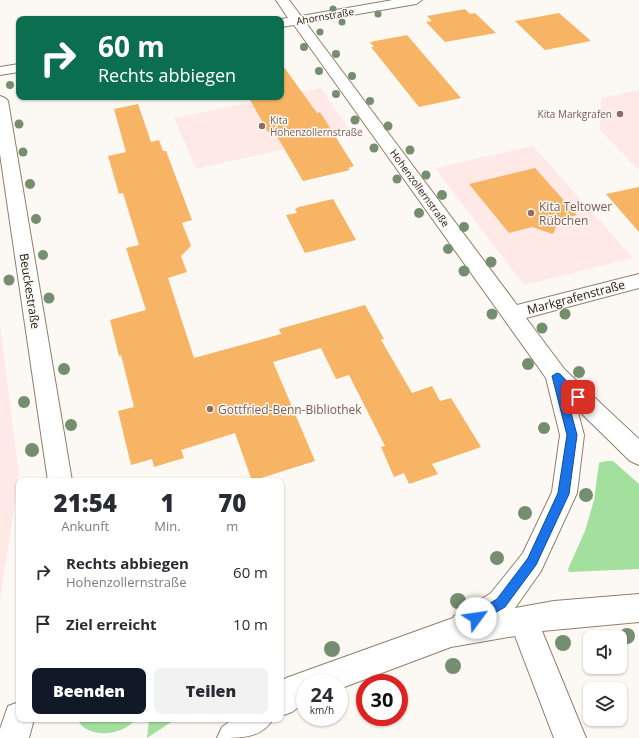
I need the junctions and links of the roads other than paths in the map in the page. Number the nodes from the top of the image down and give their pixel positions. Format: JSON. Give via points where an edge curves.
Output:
{"nodes":[{"id":1,"x":282,"y":0,"type":"edge"},
{"id":2,"x":416,"y":0,"type":"edge"},
{"id":3,"x":297,"y":21,"type":"junction"},
{"id":4,"x":284,"y":23,"type":"edge"},
{"id":5,"x":16,"y":68,"type":"edge"},
{"id":6,"x":0,"y":71,"type":"edge"},
{"id":7,"x":0,"y":100,"type":"edge"},
{"id":8,"x":639,"y":281,"type":"edge"},
{"id":9,"x":512,"y":314,"type":"junction"},
{"id":10,"x":557,"y":376,"type":"junction"},
{"id":11,"x":639,"y":454,"type":"edge"},
{"id":12,"x":60,"y":478,"type":"edge"},
{"id":13,"x":639,"y":608,"type":"edge"},
{"id":14,"x":523,"y":620,"type":"junction"},
{"id":15,"x":451,"y":633,"type":"junction"},
{"id":16,"x":335,"y":674,"type":"edge"},
{"id":17,"x":18,"y":722,"type":"edge"},
{"id":18,"x":254,"y":722,"type":"edge"},
{"id":19,"x":13,"y":738,"type":"edge"},
{"id":20,"x":233,"y":738,"type":"edge"},
{"id":21,"x":570,"y":738,"type":"edge"}],
"edges":[{"from":1,"to":3,"type":"street","name":"Hohenzollernstraße"},
{"from":2,"to":3,"type":"street","name":"Ahornstraße"},
{"from":3,"to":4,"type":"street","name":"Ahornstraße"},
{"from":3,"to":9,"type":"street","name":"Hohenzollernstraße"},
{"from":5,"to":6,"type":"street"},
{"from":7,"to":12,"type":"street","name":"Beuckestraße"},
{"from":8,"to":9,"type":"street","name":"Markgrafenstraße"},
{"from":9,"to":10,"type":"street","name":"Hohenzollernstraße"},
{"from":10,"to":11,"type":"street","name":"Hohenzollernstraße"},
{"from":10,"to":15,"type":"street","name":"Hohenzollernstraße","via":[[572,435],[564,494],[532,562],[501,603]]},
{"from":13,"to":14,"type":"street"},
{"from":14,"to":15,"type":"street"},
{"from":14,"to":21,"type":"street"},
{"from":15,"to":16,"type":"street"},
{"from":17,"to":19,"type":"street"},
{"from":18,"to":20,"type":"street"}]}
